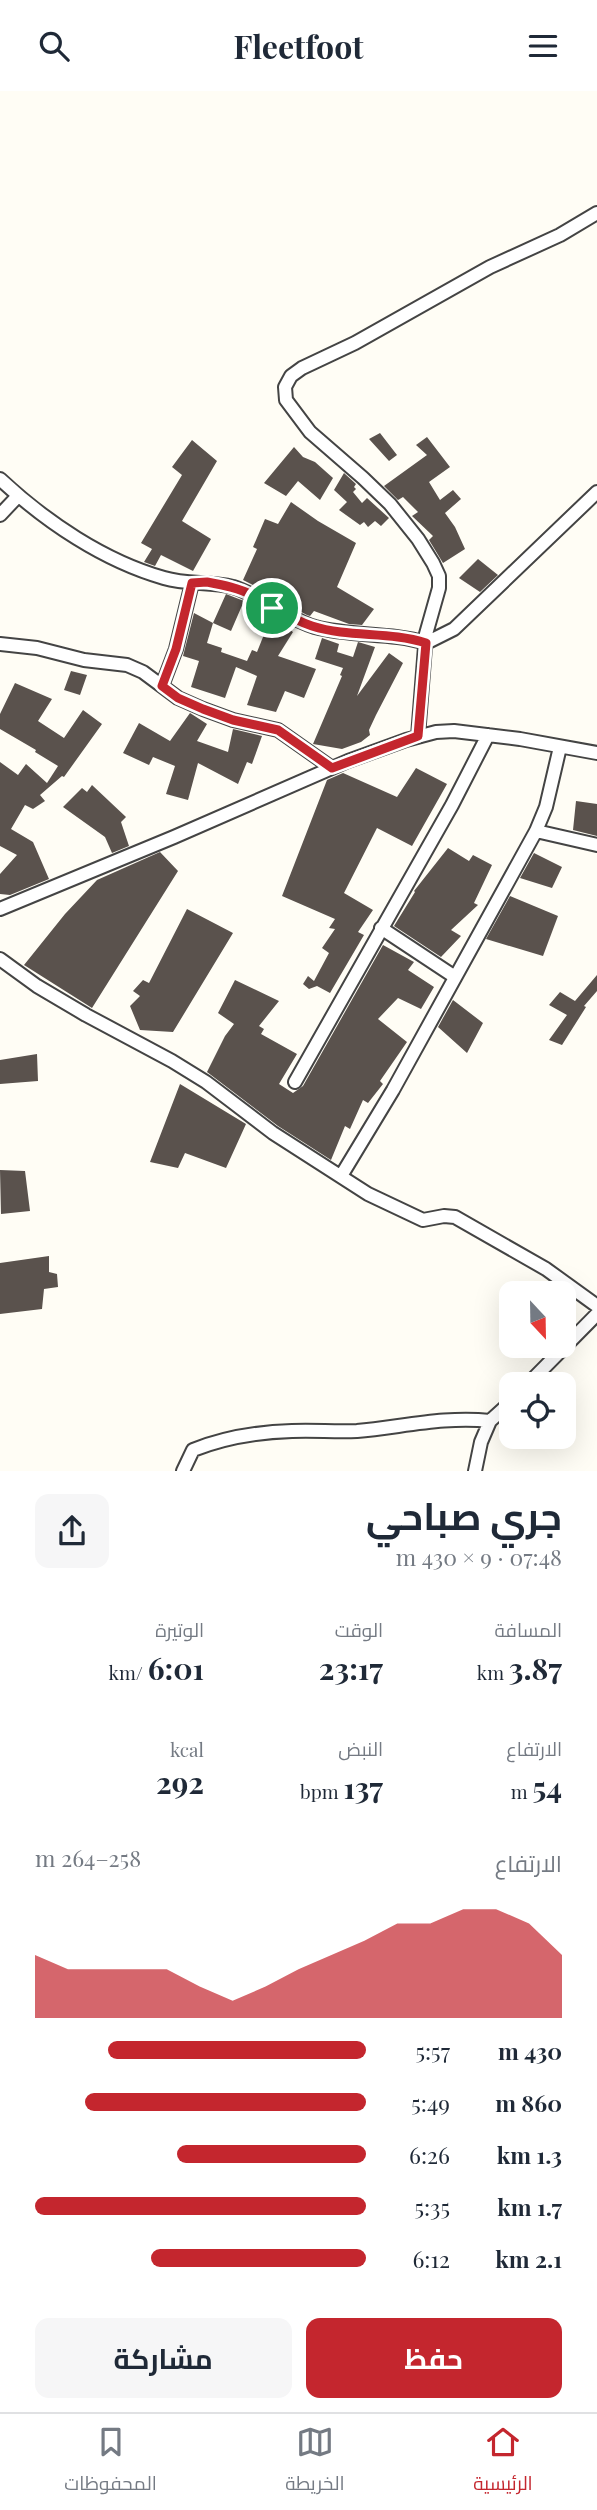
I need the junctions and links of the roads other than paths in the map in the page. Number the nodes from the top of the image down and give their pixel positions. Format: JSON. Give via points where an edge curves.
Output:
{"nodes":[{"id":1,"x":597,"y":213,"type":"edge"},
{"id":2,"x":0,"y":479,"type":"edge"},
{"id":3,"x":597,"y":492,"type":"edge"},
{"id":4,"x":18,"y":496,"type":"junction"},
{"id":5,"x":0,"y":515,"type":"edge"},
{"id":6,"x":192,"y":583,"type":"junction"},
{"id":7,"x":0,"y":643,"type":"edge"},
{"id":8,"x":426,"y":643,"type":"junction"},
{"id":9,"x":162,"y":686,"type":"junction"},
{"id":10,"x":488,"y":735,"type":"junction"},
{"id":11,"x":418,"y":736,"type":"junction"},
{"id":12,"x":560,"y":747,"type":"junction"},
{"id":13,"x":597,"y":753,"type":"edge"},
{"id":14,"x":332,"y":768,"type":"junction"},
{"id":15,"x":536,"y":831,"type":"junction"},
{"id":16,"x":597,"y":845,"type":"edge"},
{"id":17,"x":0,"y":909,"type":"edge"},
{"id":18,"x":381,"y":928,"type":"junction"},
{"id":19,"x":0,"y":959,"type":"edge"},
{"id":20,"x":455,"y":977,"type":"junction"},
{"id":21,"x":295,"y":1082,"type":"dead end"},
{"id":22,"x":341,"y":1176,"type":"junction"},
{"id":23,"x":597,"y":1306,"type":"edge"},
{"id":24,"x":597,"y":1314,"type":"edge"},
{"id":25,"x":540,"y":1372,"type":"edge"},
{"id":26,"x":499,"y":1413,"type":"edge"},
{"id":27,"x":490,"y":1421,"type":"junction"},
{"id":28,"x":183,"y":1471,"type":"edge"},
{"id":29,"x":475,"y":1471,"type":"edge"}],
"edges":[{"from":1,"to":8,"type":"street","via":[[302,368],[290,376],[285,387],[286,400],[310,432],[390,504],[433,563],[439,587]]},
{"from":2,"to":4,"type":"street"},
{"from":3,"to":8,"type":"street","via":[[454,629]]},
{"from":4,"to":5,"type":"street"},
{"from":4,"to":6,"type":"street","via":[[105,553],[162,577]]},
{"from":6,"to":8,"type":"street","via":[[234,587],[315,627],[358,635],[397,635]]},
{"from":6,"to":9,"type":"street"},
{"from":7,"to":9,"type":"street","via":[[127,665]]},
{"from":8,"to":11,"type":"street"},
{"from":9,"to":14,"type":"street","via":[[213,713],[278,730]]},
{"from":10,"to":11,"type":"street","via":[[454,731]]},
{"from":10,"to":12,"type":"street"},
{"from":10,"to":18,"type":"street"},
{"from":11,"to":14,"type":"street"},
{"from":12,"to":13,"type":"street"},
{"from":12,"to":15,"type":"street"},
{"from":14,"to":17,"type":"street"},
{"from":15,"to":16,"type":"street"},
{"from":15,"to":20,"type":"street"},
{"from":18,"to":20,"type":"street"},
{"from":18,"to":21,"type":"street"},
{"from":19,"to":22,"type":"street","via":[[37,986],[206,1082],[273,1133]]},
{"from":20,"to":22,"type":"street"},
{"from":22,"to":23,"type":"street","via":[[423,1220],[455,1217],[546,1269]]},
{"from":24,"to":25,"type":"street"},
{"from":26,"to":27,"type":"street"},
{"from":27,"to":28,"type":"street","via":[[464,1418],[355,1431],[290,1431],[216,1442],[193,1450]]},
{"from":27,"to":29,"type":"street"}]}
